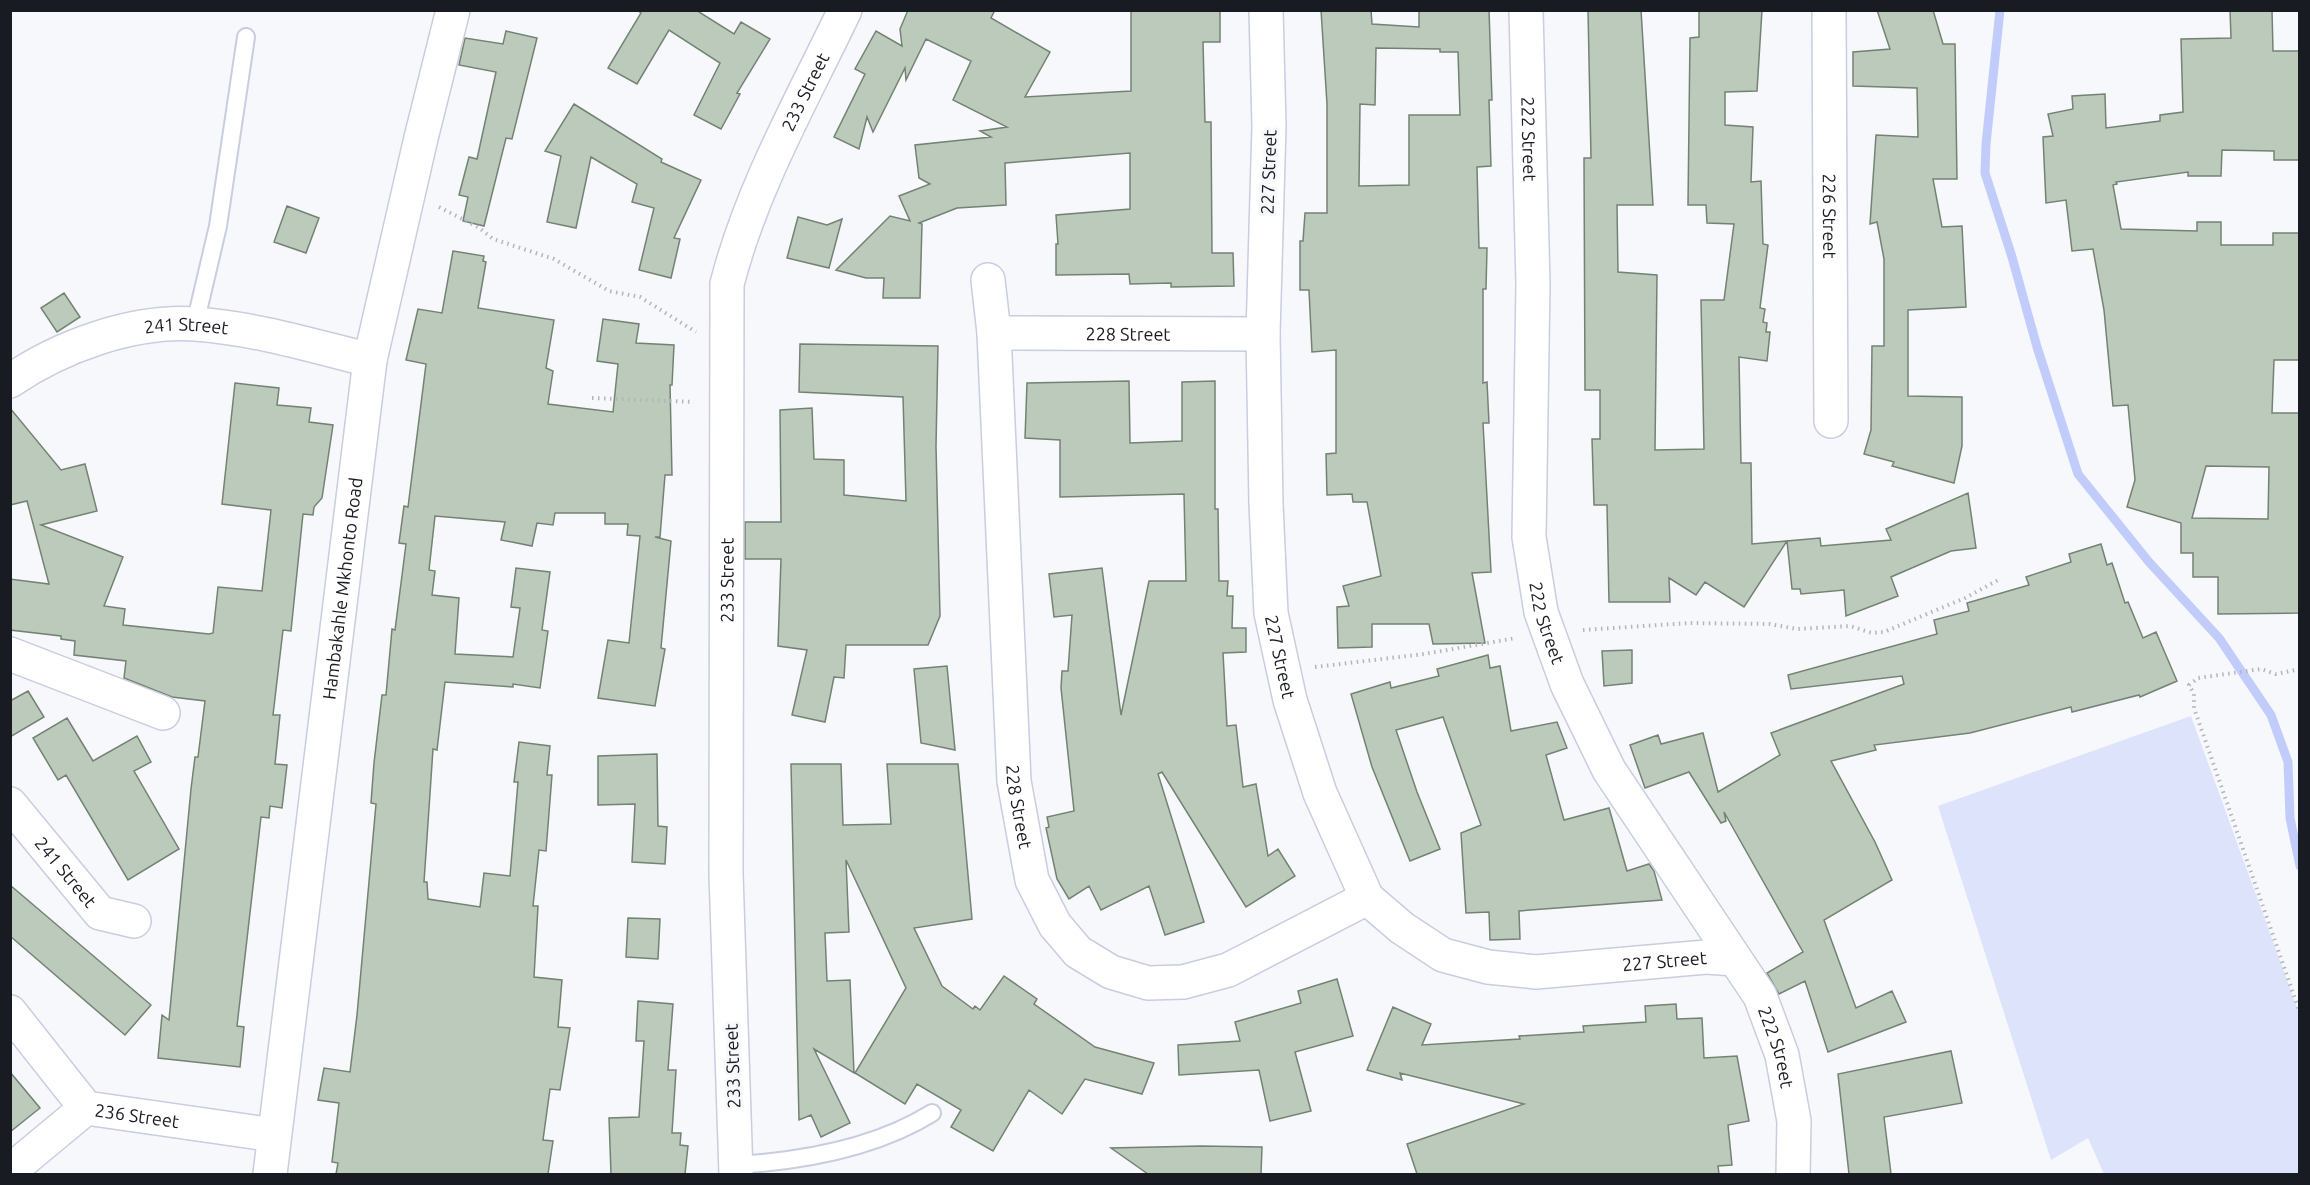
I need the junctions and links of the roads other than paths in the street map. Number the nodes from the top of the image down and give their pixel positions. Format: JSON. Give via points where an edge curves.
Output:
{"nodes":[{"id":1,"x":453,"y":10,"type":"edge"},
{"id":2,"x":845,"y":10,"type":"edge"},
{"id":3,"x":1266,"y":10,"type":"edge"},
{"id":4,"x":1526,"y":10,"type":"edge"},
{"id":5,"x":1829,"y":10,"type":"edge"},
{"id":6,"x":246,"y":37,"type":"dead end"},
{"id":7,"x":988,"y":280,"type":"dead end"},
{"id":8,"x":195,"y":324,"type":"junction"},
{"id":9,"x":994,"y":333,"type":"junction"},
{"id":10,"x":1263,"y":334,"type":"junction"},
{"id":11,"x":370,"y":360,"type":"junction"},
{"id":12,"x":10,"y":381,"type":"edge"},
{"id":13,"x":1831,"y":421,"type":"dead end"},
{"id":14,"x":10,"y":654,"type":"edge"},
{"id":15,"x":163,"y":713,"type":"dead end"},
{"id":16,"x":10,"y":804,"type":"edge"},
{"id":17,"x":1367,"y":898,"type":"junction"},
{"id":18,"x":134,"y":921,"type":"dead end"},
{"id":19,"x":1736,"y":960,"type":"junction"},
{"id":20,"x":10,"y":1012,"type":"edge"},
{"id":21,"x":86,"y":1108,"type":"junction"},
{"id":22,"x":932,"y":1113,"type":"dead end"},
{"id":23,"x":274,"y":1134,"type":"junction"},
{"id":24,"x":736,"y":1170,"type":"edge"},
{"id":25,"x":10,"y":1171,"type":"edge"},
{"id":26,"x":270,"y":1174,"type":"edge"},
{"id":27,"x":1793,"y":1174,"type":"edge"}],
"edges":[{"from":1,"to":11,"type":"street","name":"Hambakahle Mkhonto Road"},
{"from":2,"to":24,"type":"street","name":"233 Street","via":[[759,187],[740,235],[727,284],[726,874]]},
{"from":3,"to":10,"type":"street","name":"227 Street","via":[[1269,126]]},
{"from":4,"to":19,"type":"street","name":"222 Street","via":[[1533,284],[1529,537],[1541,612],[1567,684],[1609,770]]},
{"from":5,"to":13,"type":"street","name":"226 Street"},
{"from":6,"to":8,"type":"lane","via":[[218,226]]},
{"from":7,"to":9,"type":"street","name":"228 Street"},
{"from":8,"to":11,"type":"street","name":"241 Street","via":[[278,338]]},
{"from":8,"to":12,"type":"street","name":"241 Street","via":[[155,326],[106,336],[35,364]]},
{"from":9,"to":10,"type":"street","name":"228 Street"},
{"from":9,"to":17,"type":"street","name":"228 Street","via":[[1014,781],[1032,880],[1054,925],[1078,952],[1112,972],[1148,983],[1183,982],[1228,970]]},
{"from":10,"to":17,"type":"street","name":"227 Street","via":[[1272,613],[1290,700],[1320,793]]},
{"from":11,"to":23,"type":"street","name":"Hambakahle Mkhonto Road"},
{"from":14,"to":15,"type":"street"},
{"from":16,"to":18,"type":"street","name":"241 Street","via":[[100,913]]},
{"from":17,"to":19,"type":"street","name":"227 Street","via":[[1443,955],[1488,967],[1536,972],[1706,957]]},
{"from":19,"to":27,"type":"street","name":"222 Street","via":[[1760,996],[1782,1055],[1794,1121]]},
{"from":20,"to":21,"type":"street","name":"236 Street"},
{"from":21,"to":23,"type":"street","name":"236 Street"},
{"from":21,"to":25,"type":"street"},
{"from":22,"to":24,"type":"lane","via":[[906,1129],[827,1153]]},
{"from":23,"to":26,"type":"street","name":"Hambakahle Mkhonto Road"}]}
